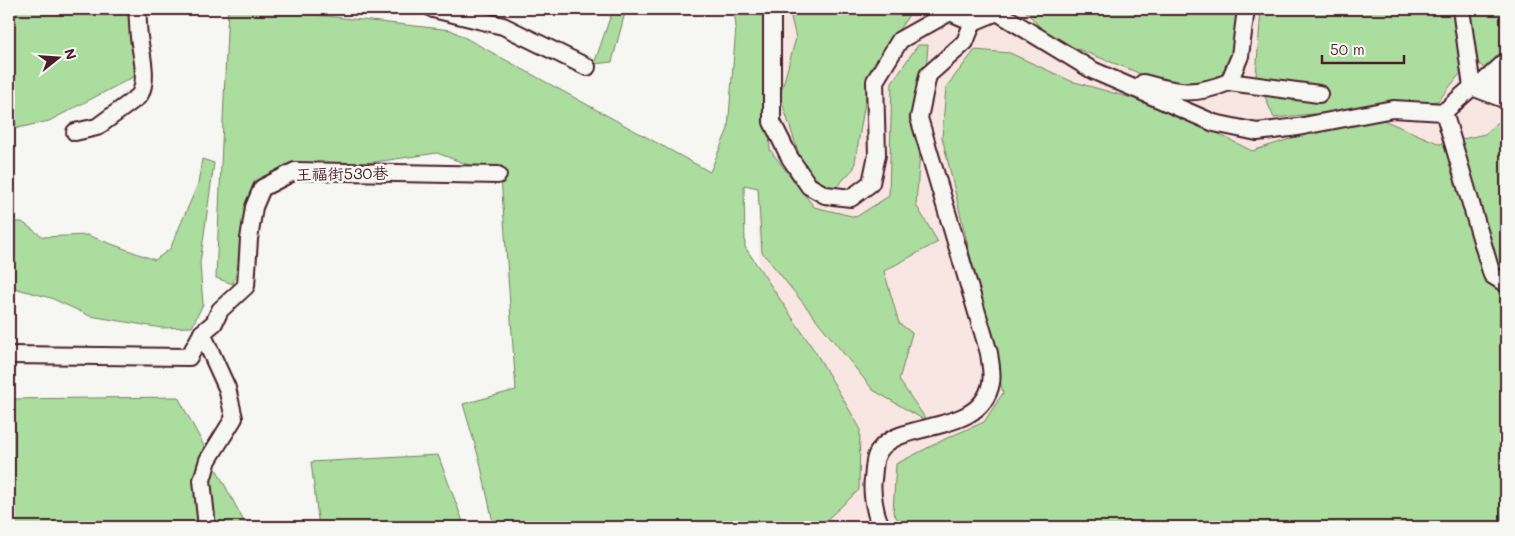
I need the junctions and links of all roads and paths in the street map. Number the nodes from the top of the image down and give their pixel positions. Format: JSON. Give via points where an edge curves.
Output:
{"nodes":[{"id":1,"x":137,"y":9,"type":"edge"},
{"id":2,"x":433,"y":9,"type":"edge"},
{"id":3,"x":772,"y":9,"type":"edge"},
{"id":4,"x":1246,"y":9,"type":"edge"},
{"id":5,"x":1461,"y":9,"type":"edge"},
{"id":6,"x":998,"y":10,"type":"edge"},
{"id":7,"x":973,"y":22,"type":"junction"},
{"id":8,"x":1506,"y":60,"type":"edge"},
{"id":9,"x":587,"y":67,"type":"dead end"},
{"id":10,"x":1092,"y":70,"type":"junction"},
{"id":11,"x":1229,"y":82,"type":"junction"},
{"id":12,"x":1506,"y":83,"type":"edge"},
{"id":13,"x":1475,"y":87,"type":"junction"},
{"id":14,"x":1319,"y":94,"type":"dead end"},
{"id":15,"x":1506,"y":100,"type":"edge"},
{"id":16,"x":1444,"y":112,"type":"junction"},
{"id":17,"x":75,"y":132,"type":"dead end"},
{"id":18,"x":498,"y":175,"type":"dead end"},
{"id":19,"x":1506,"y":284,"type":"edge"},
{"id":20,"x":202,"y":333,"type":"junction"},
{"id":21,"x":9,"y":355,"type":"edge"},
{"id":22,"x":207,"y":527,"type":"edge"},
{"id":23,"x":882,"y":527,"type":"edge"}],
"edges":[{"from":1,"to":17,"type":"street","via":[[144,68],[142,92],[97,128]]},
{"from":2,"to":9,"type":"street","via":[[503,26]]},
{"from":3,"to":7,"type":"street","via":[[772,122],[809,186],[825,195],[851,198],[871,183],[877,154],[875,81],[900,40],[950,12]]},
{"from":4,"to":11,"type":"street","via":[[1240,56]]},
{"from":5,"to":13,"type":"street"},
{"from":6,"to":7,"type":"street"},
{"from":6,"to":10,"type":"street"},
{"from":7,"to":23,"type":"street","via":[[965,42],[928,75],[919,118],[989,353],[992,382],[978,409],[949,423],[909,432],[886,443],[876,456],[872,485],[878,521]]},
{"from":8,"to":13,"type":"street"},
{"from":10,"to":11,"type":"street","via":[[1176,92],[1208,90]]},
{"from":10,"to":16,"type":"street","via":[[1214,123],[1257,132],[1393,109]]},
{"from":11,"to":14,"type":"street"},
{"from":12,"to":13,"type":"street"},
{"from":13,"to":15,"type":"street"},
{"from":13,"to":16,"type":"street"},
{"from":16,"to":19,"type":"street","via":[[1492,275]]},
{"from":18,"to":20,"type":"street","name":"王福街530巷","via":[[295,171],[262,188],[254,207],[246,286],[220,310],[214,323]]},
{"from":20,"to":21,"type":"street","name":"王福街530巷","via":[[189,357]]},
{"from":20,"to":22,"type":"street","via":[[227,388],[234,418],[208,460],[202,480]]}]}
